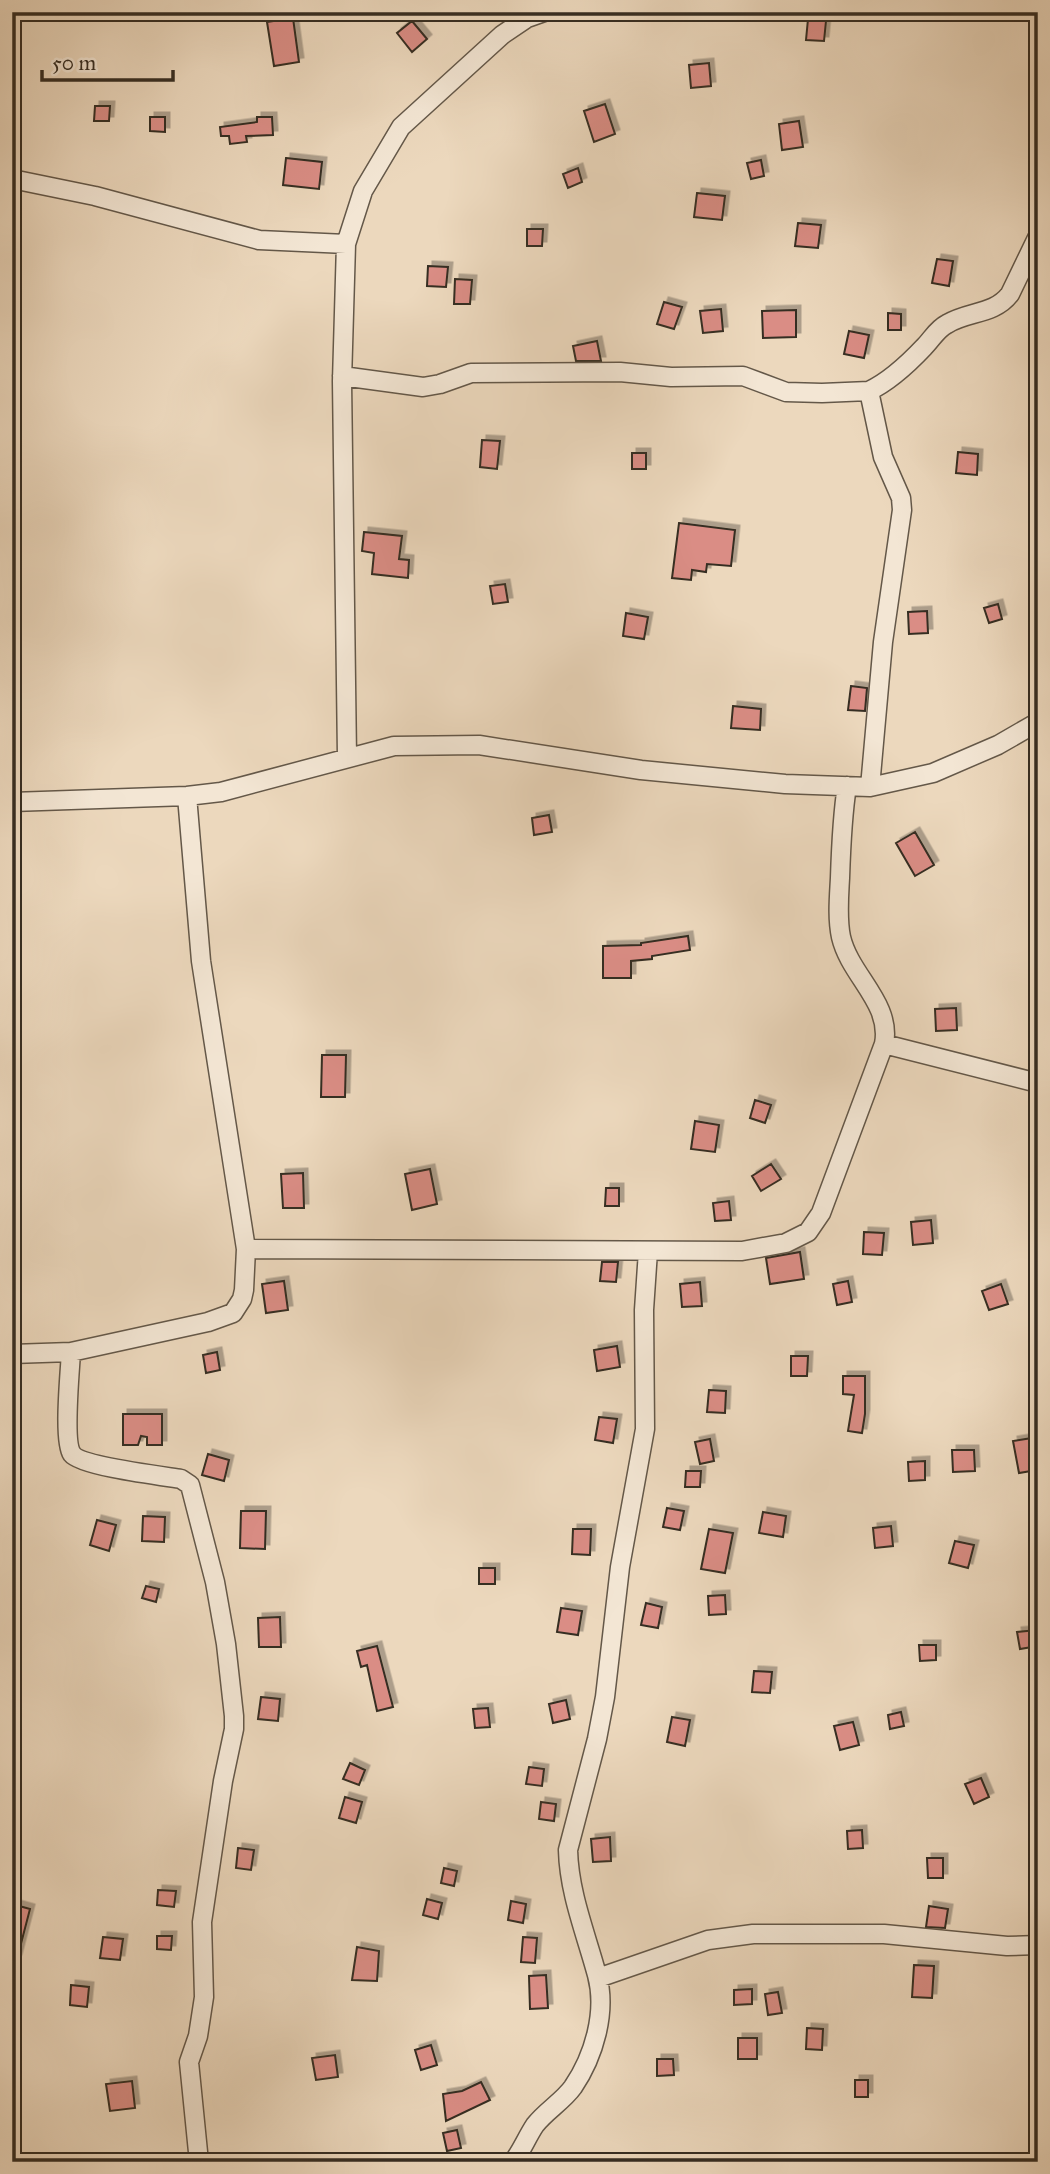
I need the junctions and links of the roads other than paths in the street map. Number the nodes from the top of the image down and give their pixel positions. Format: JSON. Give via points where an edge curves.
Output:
{"nodes":[{"id":1,"x":544,"y":12,"type":"edge"},
{"id":2,"x":12,"y":179,"type":"edge"},
{"id":3,"x":1038,"y":236,"type":"edge"},
{"id":4,"x":346,"y":244,"type":"junction"},
{"id":5,"x":342,"y":376,"type":"junction"},
{"id":6,"x":869,"y":391,"type":"junction"},
{"id":7,"x":1038,"y":722,"type":"edge"},
{"id":8,"x":346,"y":757,"type":"junction"},
{"id":9,"x":848,"y":786,"type":"junction"},
{"id":10,"x":870,"y":787,"type":"junction"},
{"id":11,"x":187,"y":796,"type":"junction"},
{"id":12,"x":12,"y":802,"type":"edge"},
{"id":13,"x":884,"y":1044,"type":"junction"},
{"id":14,"x":1038,"y":1083,"type":"edge"},
{"id":15,"x":246,"y":1249,"type":"junction"},
{"id":16,"x":648,"y":1251,"type":"junction"},
{"id":17,"x":71,"y":1352,"type":"junction"},
{"id":18,"x":12,"y":1354,"type":"edge"},
{"id":19,"x":1038,"y":1945,"type":"edge"},
{"id":20,"x":598,"y":1978,"type":"junction"},
{"id":21,"x":199,"y":2162,"type":"edge"},
{"id":22,"x":513,"y":2162,"type":"edge"}],
"edges":[{"from":1,"to":4,"type":"street","via":[[502,35],[401,127],[363,191]]},
{"from":2,"to":4,"type":"street","via":[[259,240]]},
{"from":3,"to":6,"type":"street","via":[[1004,302],[949,322],[903,368]]},
{"from":4,"to":5,"type":"street"},
{"from":5,"to":6,"type":"street","via":[[423,387],[471,373],[620,372],[743,376],[796,393]]},
{"from":5,"to":8,"type":"street"},
{"from":6,"to":10,"type":"street","via":[[883,457],[902,510],[883,642]]},
{"from":7,"to":10,"type":"street","via":[[933,773]]},
{"from":8,"to":9,"type":"street","via":[[394,746],[479,745],[641,770]]},
{"from":8,"to":11,"type":"street","via":[[221,792]]},
{"from":9,"to":10,"type":"street"},
{"from":9,"to":13,"type":"street","via":[[839,886],[841,937],[884,1016]]},
{"from":11,"to":12,"type":"street"},
{"from":11,"to":15,"type":"street","via":[[201,961]]},
{"from":13,"to":14,"type":"street"},
{"from":13,"to":16,"type":"street","via":[[821,1213],[808,1232],[786,1243],[742,1251]]},
{"from":15,"to":16,"type":"street"},
{"from":15,"to":17,"type":"street","via":[[244,1290],[233,1313]]},
{"from":16,"to":20,"type":"street","via":[[645,1429],[620,1567],[605,1697],[568,1850],[575,1902]]},
{"from":17,"to":18,"type":"street"},
{"from":17,"to":21,"type":"street","via":[[68,1439],[73,1455],[100,1465],[181,1479],[190,1485],[226,1644],[234,1729],[202,1922],[202,2010],[189,2062]]},
{"from":19,"to":20,"type":"street","via":[[884,1934],[753,1934],[708,1940]]},
{"from":20,"to":22,"type":"street","via":[[602,1999],[596,2037],[579,2076],[534,2127]]}]}
